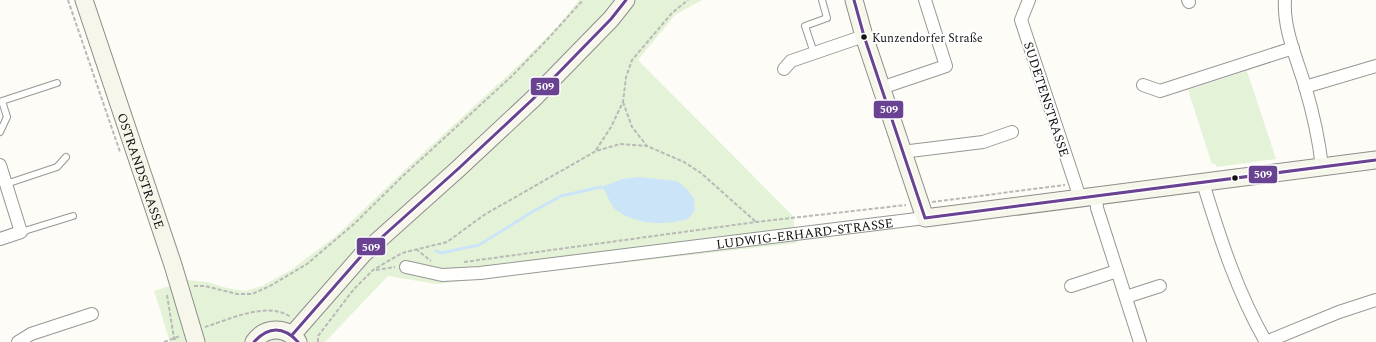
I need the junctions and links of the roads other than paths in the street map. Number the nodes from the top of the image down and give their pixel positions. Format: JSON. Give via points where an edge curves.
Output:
{"nodes":[{"id":1,"x":84,"y":0,"type":"edge"},
{"id":2,"x":626,"y":0,"type":"edge"},
{"id":3,"x":822,"y":0,"type":"edge"},
{"id":4,"x":854,"y":0,"type":"edge"},
{"id":5,"x":925,"y":0,"type":"edge"},
{"id":6,"x":1029,"y":0,"type":"edge"},
{"id":7,"x":1285,"y":0,"type":"edge"},
{"id":8,"x":864,"y":36,"type":"junction"},
{"id":9,"x":1293,"y":48,"type":"junction"},
{"id":10,"x":814,"y":53,"type":"junction"},
{"id":11,"x":1376,"y":66,"type":"edge"},
{"id":12,"x":784,"y":69,"type":"dead end"},
{"id":13,"x":58,"y":83,"type":"dead end"},
{"id":14,"x":1143,"y":85,"type":"dead end"},
{"id":15,"x":1305,"y":87,"type":"junction"},
{"id":16,"x":881,"y":88,"type":"junction"},
{"id":17,"x":1,"y":97,"type":"edge"},
{"id":18,"x":0,"y":132,"type":"edge"},
{"id":19,"x":1012,"y":132,"type":"dead end"},
{"id":20,"x":902,"y":152,"type":"junction"},
{"id":21,"x":66,"y":157,"type":"dead end"},
{"id":22,"x":1376,"y":160,"type":"edge"},
{"id":23,"x":0,"y":165,"type":"edge"},
{"id":24,"x":1322,"y":167,"type":"junction"},
{"id":25,"x":1203,"y":182,"type":"junction"},
{"id":26,"x":6,"y":184,"type":"junction"},
{"id":27,"x":1088,"y":197,"type":"junction"},
{"id":28,"x":922,"y":210,"type":"junction"},
{"id":29,"x":73,"y":216,"type":"dead end"},
{"id":30,"x":21,"y":232,"type":"junction"},
{"id":31,"x":0,"y":239,"type":"edge"},
{"id":32,"x":406,"y":267,"type":"road end"},
{"id":33,"x":1117,"y":271,"type":"junction"},
{"id":34,"x":1071,"y":286,"type":"dead end"},
{"id":35,"x":1160,"y":286,"type":"dead end"},
{"id":36,"x":1126,"y":298,"type":"junction"},
{"id":37,"x":1376,"y":300,"type":"edge"},
{"id":38,"x":92,"y":314,"type":"dead end"},
{"id":39,"x":298,"y":334,"type":"edge"},
{"id":40,"x":194,"y":337,"type":"edge"},
{"id":41,"x":18,"y":342,"type":"edge"},
{"id":42,"x":254,"y":342,"type":"edge"},
{"id":43,"x":1140,"y":342,"type":"edge"},
{"id":44,"x":1266,"y":342,"type":"edge"}],
"edges":[{"from":1,"to":40,"type":"street","name":"OSTRANDSTRASSE","via":[[174,290]]},
{"from":2,"to":39,"type":"street","via":[[611,19],[532,99],[363,254]]},
{"from":3,"to":10,"type":"lane","via":[[827,18],[805,26]]},
{"from":4,"to":8,"type":"street"},
{"from":5,"to":16,"type":"street","via":[[946,66]]},
{"from":6,"to":27,"type":"street","name":"SUDETENSTRASSE","via":[[1021,20]]},
{"from":7,"to":9,"type":"street","via":[[1285,19]]},
{"from":8,"to":10,"type":"street"},
{"from":8,"to":16,"type":"street"},
{"from":9,"to":14,"type":"street","via":[[1160,91]]},
{"from":9,"to":15,"type":"street"},
{"from":10,"to":12,"type":"street","via":[[791,61]]},
{"from":11,"to":15,"type":"street"},
{"from":13,"to":17,"type":"lane"},
{"from":15,"to":24,"type":"street","via":[[1316,127]]},
{"from":16,"to":20,"type":"street"},
{"from":17,"to":18,"type":"lane","via":[[7,118]]},
{"from":19,"to":20,"type":"street","via":[[982,142]]},
{"from":20,"to":28,"type":"street"},
{"from":21,"to":26,"type":"lane","via":[[56,167]]},
{"from":22,"to":24,"type":"street","name":"LUDWIG-ERHARD-STRASSE"},
{"from":23,"to":26,"type":"street"},
{"from":24,"to":25,"type":"street","name":"LUDWIG-ERHARD-STRASSE"},
{"from":25,"to":27,"type":"street","name":"LUDWIG-ERHARD-STRASSE"},
{"from":25,"to":44,"type":"street","via":[[1232,270],[1249,311]]},
{"from":26,"to":30,"type":"street"},
{"from":27,"to":28,"type":"street","name":"LUDWIG-ERHARD-STRASSE"},
{"from":27,"to":33,"type":"street","name":"SUDETENSTRASSE","via":[[1097,208]]},
{"from":28,"to":32,"type":"street","name":"LUDWIG-ERHARD-STRASSE","via":[[480,273],[442,275]]},
{"from":29,"to":30,"type":"lane"},
{"from":30,"to":31,"type":"street"},
{"from":33,"to":34,"type":"street"},
{"from":33,"to":36,"type":"street","name":"SUDETENSTRASSE"},
{"from":35,"to":36,"type":"street"},
{"from":36,"to":43,"type":"street","name":"SUDETENSTRASSE"},
{"from":37,"to":44,"type":"street"},
{"from":38,"to":41,"type":"street","via":[[31,334]]},
{"from":39,"to":42,"type":"street","via":[[270,330]]}]}
